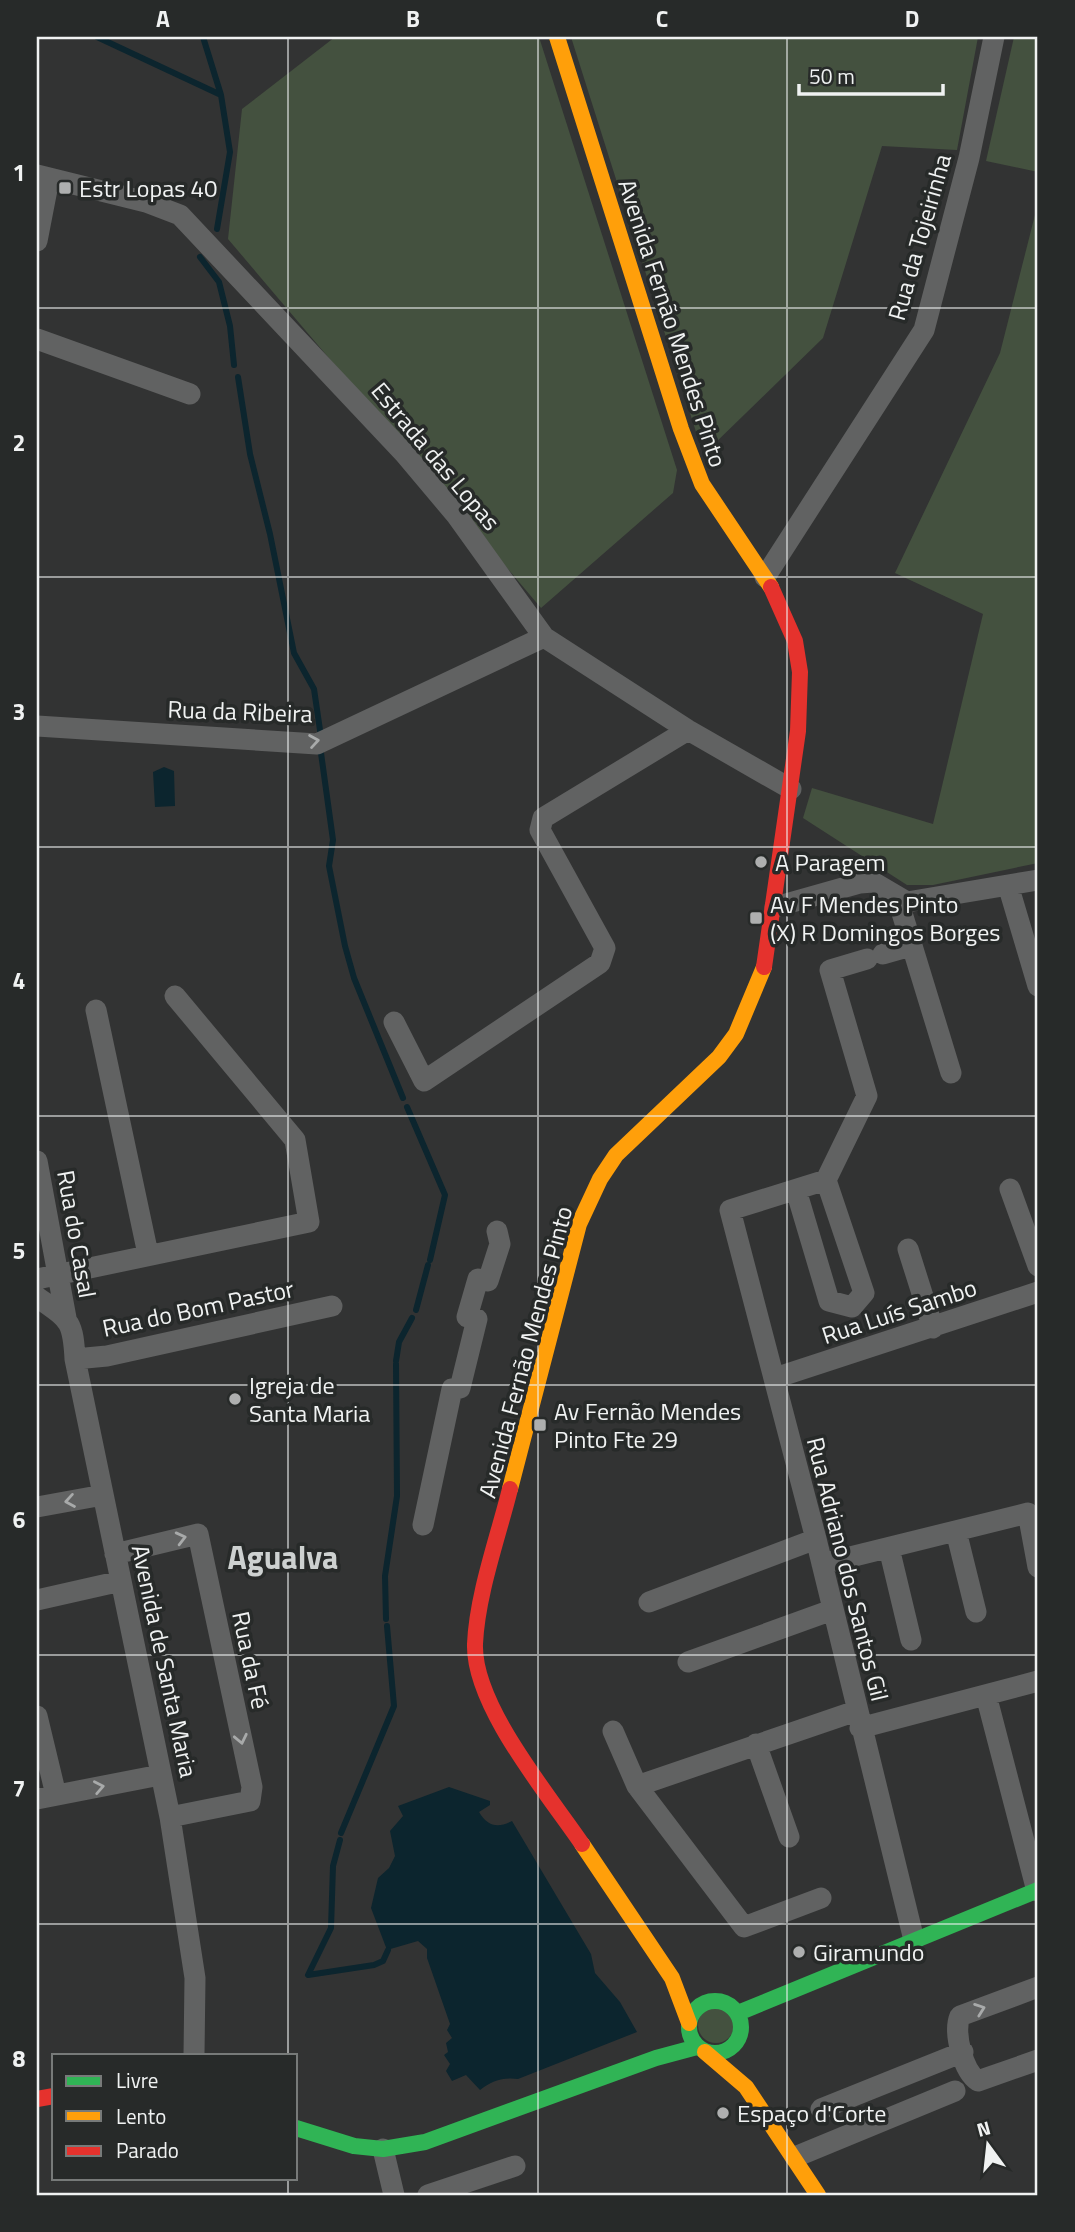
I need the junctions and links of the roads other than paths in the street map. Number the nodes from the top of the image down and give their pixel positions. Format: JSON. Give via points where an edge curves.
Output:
{"nodes":[{"id":1,"x":557,"y":37,"type":"edge"},
{"id":2,"x":994,"y":37,"type":"edge"},
{"id":3,"x":43,"y":177,"type":"edge"},
{"id":4,"x":39,"y":218,"type":"edge"},
{"id":5,"x":37,"y":241,"type":"edge"},
{"id":6,"x":37,"y":338,"type":"edge"},
{"id":7,"x":190,"y":394,"type":"dead end"},
{"id":8,"x":765,"y":577,"type":"junction"},
{"id":9,"x":544,"y":637,"type":"junction"},
{"id":10,"x":37,"y":726,"type":"edge"},
{"id":11,"x":688,"y":730,"type":"junction"},
{"id":12,"x":791,"y":789,"type":"junction"},
{"id":13,"x":1038,"y":880,"type":"edge"},
{"id":14,"x":1007,"y":885,"type":"junction"},
{"id":15,"x":898,"y":900,"type":"junction"},
{"id":16,"x":775,"y":907,"type":"junction"},
{"id":17,"x":911,"y":946,"type":"junction"},
{"id":18,"x":1038,"y":986,"type":"edge"},
{"id":19,"x":175,"y":996,"type":"dead end"},
{"id":20,"x":96,"y":1010,"type":"dead end"},
{"id":21,"x":394,"y":1023,"type":"dead end"},
{"id":22,"x":951,"y":1073,"type":"dead end"},
{"id":23,"x":37,"y":1161,"type":"edge"},
{"id":24,"x":826,"y":1180,"type":"junction"},
{"id":25,"x":1010,"y":1189,"type":"dead end"},
{"id":26,"x":796,"y":1190,"type":"junction"},
{"id":27,"x":497,"y":1231,"type":"dead end"},
{"id":28,"x":908,"y":1249,"type":"dead end"},
{"id":29,"x":148,"y":1254,"type":"junction"},
{"id":30,"x":1038,"y":1266,"type":"edge"},
{"id":31,"x":58,"y":1274,"type":"junction"},
{"id":32,"x":37,"y":1279,"type":"edge"},
{"id":33,"x":1038,"y":1292,"type":"edge"},
{"id":34,"x":37,"y":1297,"type":"edge"},
{"id":35,"x":332,"y":1306,"type":"dead end"},
{"id":36,"x":66,"y":1318,"type":"junction"},
{"id":37,"x":933,"y":1328,"type":"junction"},
{"id":38,"x":75,"y":1359,"type":"junction"},
{"id":39,"x":775,"y":1378,"type":"junction"},
{"id":40,"x":103,"y":1495,"type":"junction"},
{"id":41,"x":37,"y":1507,"type":"edge"},
{"id":42,"x":423,"y":1525,"type":"dead end"},
{"id":43,"x":956,"y":1531,"type":"junction"},
{"id":44,"x":816,"y":1539,"type":"junction"},
{"id":45,"x":889,"y":1548,"type":"junction"},
{"id":46,"x":115,"y":1554,"type":"junction"},
{"id":47,"x":822,"y":1564,"type":"junction"},
{"id":48,"x":1038,"y":1567,"type":"edge"},
{"id":49,"x":121,"y":1581,"type":"junction"},
{"id":50,"x":37,"y":1600,"type":"edge"},
{"id":51,"x":649,"y":1602,"type":"dead end"},
{"id":52,"x":832,"y":1610,"type":"junction"},
{"id":53,"x":976,"y":1612,"type":"dead end"},
{"id":54,"x":911,"y":1640,"type":"dead end"},
{"id":55,"x":688,"y":1662,"type":"dead end"},
{"id":56,"x":1038,"y":1681,"type":"edge"},
{"id":57,"x":986,"y":1695,"type":"junction"},
{"id":58,"x":37,"y":1716,"type":"edge"},
{"id":59,"x":858,"y":1719,"type":"junction"},
{"id":60,"x":613,"y":1731,"type":"dead end"},
{"id":61,"x":756,"y":1744,"type":"junction"},
{"id":62,"x":160,"y":1775,"type":"junction"},
{"id":63,"x":637,"y":1786,"type":"junction"},
{"id":64,"x":46,"y":1797,"type":"edge"},
{"id":65,"x":170,"y":1817,"type":"junction"},
{"id":66,"x":789,"y":1837,"type":"dead end"},
{"id":67,"x":1038,"y":1891,"type":"edge"},
{"id":68,"x":821,"y":1898,"type":"dead end"},
{"id":69,"x":914,"y":1940,"type":"junction"},
{"id":70,"x":672,"y":1979,"type":"junction"},
{"id":71,"x":1038,"y":1987,"type":"edge"},
{"id":72,"x":719,"y":2001,"type":"junction"},
{"id":73,"x":738,"y":2013,"type":"junction"},
{"id":74,"x":689,"y":2025,"type":"junction"},
{"id":75,"x":737,"y":2042,"type":"junction"},
{"id":76,"x":701,"y":2049,"type":"junction"},
{"id":77,"x":963,"y":2052,"type":"junction"},
{"id":78,"x":194,"y":2054,"type":"edge"},
{"id":79,"x":656,"y":2058,"type":"junction"},
{"id":80,"x":1038,"y":2060,"type":"edge"},
{"id":81,"x":746,"y":2087,"type":"junction"},
{"id":82,"x":955,"y":2091,"type":"dead end"},
{"id":83,"x":821,"y":2109,"type":"dead end"},
{"id":84,"x":298,"y":2129,"type":"edge"},
{"id":85,"x":383,"y":2150,"type":"junction"},
{"id":86,"x":795,"y":2157,"type":"junction"},
{"id":87,"x":515,"y":2166,"type":"dead end"},
{"id":88,"x":394,"y":2195,"type":"edge"},
{"id":89,"x":428,"y":2195,"type":"edge"},
{"id":90,"x":818,"y":2195,"type":"edge"}],
"edges":[{"from":1,"to":8,"type":"main road","name":"Avenida Fernão Mendes Pinto","via":[[702,484]]},
{"from":2,"to":8,"type":"street","name":"Rua da Tojeirinha","via":[[970,158],[924,330]]},
{"from":3,"to":4,"type":"street"},
{"from":3,"to":9,"type":"street","name":"Estrada das Lopas","via":[[180,215],[404,453],[457,516]]},
{"from":4,"to":5,"type":"street"},
{"from":6,"to":7,"type":"street"},
{"from":8,"to":12,"type":"main road","name":"Avenida Fernão Mendes Pinto","via":[[795,641],[800,672]]},
{"from":10,"to":9,"type":"street","name":"Rua da Ribeira","one_way":true,"via":[[317,744]]},
{"from":9,"to":11,"type":"street","name":"Estrada das Lopas"},
{"from":11,"to":12,"type":"street","name":"Estrada das Lopas"},
{"from":11,"to":21,"type":"street","via":[[543,818],[540,830],[605,948],[600,963],[424,1081]]},
{"from":12,"to":16,"type":"main road","name":"Avenida Fernão Mendes Pinto"},
{"from":13,"to":14,"type":"street"},
{"from":14,"to":15,"type":"street","via":[[917,902]]},
{"from":14,"to":18,"type":"street"},
{"from":15,"to":16,"type":"street","via":[[873,882]]},
{"from":15,"to":17,"type":"street"},
{"from":16,"to":70,"type":"main road","name":"Avenida Fernão Mendes Pinto","via":[[760,981],[736,1034],[719,1057],[616,1155],[585,1209],[527,1417],[475,1645],[480,1680],[496,1716]]},
{"from":17,"to":22,"type":"street"},
{"from":17,"to":24,"type":"street","via":[[830,970],[867,1096]]},
{"from":19,"to":29,"type":"street","via":[[295,1140],[309,1222]]},
{"from":20,"to":29,"type":"street"},
{"from":23,"to":31,"type":"street","name":"Rua do Casal"},
{"from":24,"to":26,"type":"street"},
{"from":24,"to":26,"type":"street","via":[[864,1293],[852,1307],[830,1301]]},
{"from":25,"to":30,"type":"street"},
{"from":26,"to":39,"type":"street","name":"Rua Adriano dos Santos Gil","via":[[730,1210]]},
{"from":27,"to":42,"type":"street","via":[[500,1244],[488,1281],[478,1279],[467,1317],[477,1319],[460,1388],[452,1389]]},
{"from":28,"to":37,"type":"street"},
{"from":29,"to":31,"type":"street"},
{"from":31,"to":32,"type":"street"},
{"from":31,"to":36,"type":"street","name":"Rua do Casal"},
{"from":33,"to":37,"type":"street","name":"Rua Luís Sambo"},
{"from":34,"to":36,"type":"street"},
{"from":35,"to":38,"type":"street","name":"Rua do Bom Pastor","via":[[107,1356]]},
{"from":36,"to":38,"type":"street","name":"Avenida de Santa Maria","via":[[74,1331]]},
{"from":37,"to":39,"type":"street","name":"Rua Luís Sambo"},
{"from":38,"to":40,"type":"street","name":"Avenida de Santa Maria"},
{"from":39,"to":44,"type":"street","name":"Rua Adriano dos Santos Gil"},
{"from":40,"to":41,"type":"street","one_way":true},
{"from":40,"to":46,"type":"street","name":"Avenida de Santa Maria"},
{"from":43,"to":45,"type":"street"},
{"from":43,"to":48,"type":"street","via":[[1028,1513]]},
{"from":43,"to":53,"type":"street"},
{"from":44,"to":47,"type":"street","name":"Rua Adriano dos Santos Gil"},
{"from":44,"to":51,"type":"street"},
{"from":45,"to":47,"type":"street"},
{"from":45,"to":54,"type":"street"},
{"from":46,"to":49,"type":"street","name":"Avenida de Santa Maria"},
{"from":46,"to":65,"type":"street","name":"Rua da Fé","one_way":true,"via":[[198,1534],[251,1787],[250,1801]]},
{"from":47,"to":52,"type":"street","name":"Rua Adriano dos Santos Gil"},
{"from":49,"to":50,"type":"street"},
{"from":49,"to":62,"type":"street","name":"Avenida de Santa Maria"},
{"from":52,"to":55,"type":"street"},
{"from":52,"to":59,"type":"street","name":"Rua Adriano dos Santos Gil"},
{"from":56,"to":57,"type":"street"},
{"from":57,"to":59,"type":"street"},
{"from":57,"to":67,"type":"street"},
{"from":58,"to":64,"type":"street"},
{"from":59,"to":61,"type":"street"},
{"from":59,"to":69,"type":"street","name":"Rua Adriano dos Santos Gil"},
{"from":60,"to":63,"type":"street"},
{"from":61,"to":63,"type":"street"},
{"from":61,"to":66,"type":"street"},
{"from":64,"to":62,"type":"street","one_way":true},
{"from":62,"to":65,"type":"street","name":"Avenida de Santa Maria"},
{"from":63,"to":68,"type":"street","via":[[744,1927]]},
{"from":65,"to":78,"type":"street","name":"Avenida de Santa Maria","via":[[195,1978]]},
{"from":67,"to":69,"type":"main road"},
{"from":69,"to":73,"type":"main road"},
{"from":70,"to":72,"type":"main road"},
{"from":70,"to":74,"type":"main road","name":"Avenida Fernão Mendes Pinto"},
{"from":77,"to":71,"type":"street","one_way":true,"via":[[956,2032],[960,2016]]},
{"from":72,"to":73,"type":"main road"},
{"from":72,"to":74,"type":"main road","via":[[697,2007]]},
{"from":73,"to":75,"type":"main road","via":[[742,2029]]},
{"from":74,"to":76,"type":"main road"},
{"from":74,"to":79,"type":"main road"},
{"from":75,"to":76,"type":"main road","via":[[721,2053]]},
{"from":75,"to":81,"type":"main road"},
{"from":76,"to":79,"type":"main road"},
{"from":76,"to":81,"type":"main road"},
{"from":77,"to":80,"type":"street","via":[[978,2081]]},
{"from":77,"to":83,"type":"street"},
{"from":79,"to":85,"type":"main road","via":[[425,2142]]},
{"from":81,"to":86,"type":"main road"},
{"from":82,"to":86,"type":"street"},
{"from":84,"to":85,"type":"main road"},
{"from":85,"to":88,"type":"street"},
{"from":86,"to":90,"type":"main road"},
{"from":87,"to":89,"type":"street"}]}
